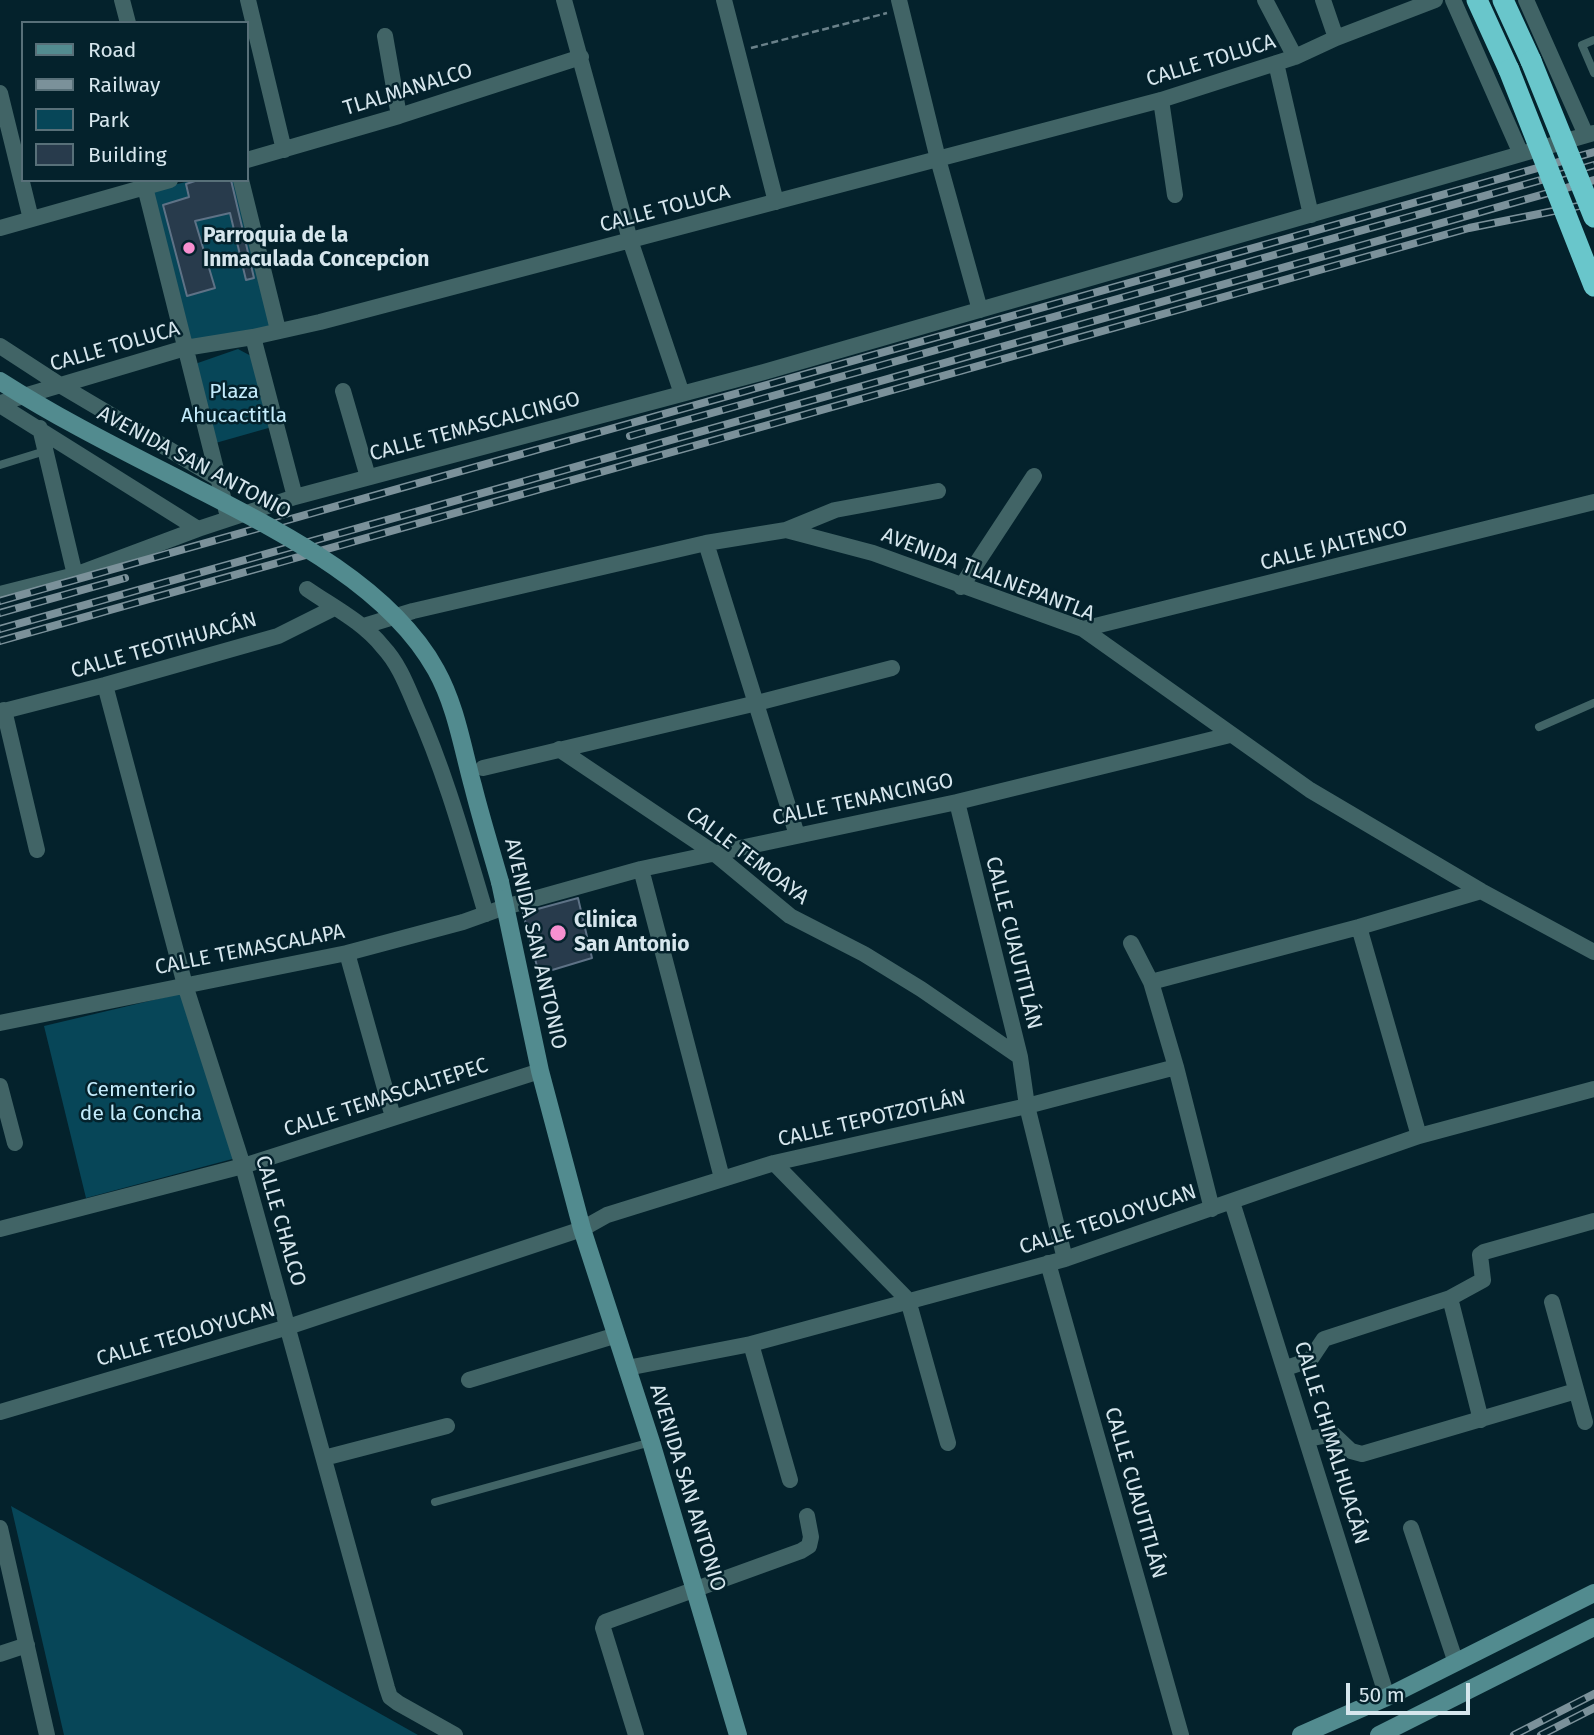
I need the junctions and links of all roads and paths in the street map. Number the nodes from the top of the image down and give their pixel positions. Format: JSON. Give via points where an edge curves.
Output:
{"nodes":[{"id":1,"x":122,"y":0,"type":"edge"},
{"id":2,"x":248,"y":0,"type":"edge"},
{"id":3,"x":565,"y":0,"type":"edge"},
{"id":4,"x":724,"y":0,"type":"edge"},
{"id":5,"x":1265,"y":0,"type":"edge"},
{"id":6,"x":1322,"y":0,"type":"edge"},
{"id":7,"x":1435,"y":0,"type":"edge"},
{"id":8,"x":1453,"y":0,"type":"edge"},
{"id":9,"x":1477,"y":0,"type":"edge"},
{"id":10,"x":1503,"y":0,"type":"edge"},
{"id":11,"x":1526,"y":0,"type":"edge"},
{"id":12,"x":900,"y":5,"type":"edge"},
{"id":13,"x":127,"y":21,"type":"edge"},
{"id":14,"x":385,"y":36,"type":"dead end"},
{"id":15,"x":1336,"y":38,"type":"junction"},
{"id":16,"x":1594,"y":40,"type":"edge"},
{"id":17,"x":738,"y":52,"type":"junction"},
{"id":18,"x":581,"y":57,"type":"junction"},
{"id":19,"x":1295,"y":57,"type":"junction"},
{"id":20,"x":1276,"y":63,"type":"junction"},
{"id":21,"x":1594,"y":73,"type":"edge"},
{"id":22,"x":0,"y":93,"type":"edge"},
{"id":23,"x":1161,"y":100,"type":"junction"},
{"id":24,"x":399,"y":116,"type":"junction"},
{"id":25,"x":1590,"y":134,"type":"edge"},
{"id":26,"x":284,"y":150,"type":"junction"},
{"id":27,"x":1521,"y":154,"type":"junction"},
{"id":28,"x":938,"y":159,"type":"junction"},
{"id":29,"x":248,"y":160,"type":"edge"},
{"id":30,"x":21,"y":178,"type":"edge"},
{"id":31,"x":22,"y":182,"type":"edge"},
{"id":32,"x":163,"y":182,"type":"edge"},
{"id":33,"x":241,"y":182,"type":"edge"},
{"id":34,"x":145,"y":187,"type":"junction"},
{"id":35,"x":1175,"y":195,"type":"dead end"},
{"id":36,"x":776,"y":202,"type":"junction"},
{"id":37,"x":1311,"y":215,"type":"junction"},
{"id":38,"x":1594,"y":217,"type":"edge"},
{"id":39,"x":31,"y":219,"type":"junction"},
{"id":40,"x":0,"y":228,"type":"edge"},
{"id":41,"x":630,"y":240,"type":"junction"},
{"id":42,"x":1594,"y":286,"type":"edge"},
{"id":43,"x":980,"y":310,"type":"junction"},
{"id":44,"x":278,"y":330,"type":"junction"},
{"id":45,"x":253,"y":337,"type":"junction"},
{"id":46,"x":0,"y":346,"type":"edge"},
{"id":47,"x":184,"y":348,"type":"junction"},
{"id":48,"x":0,"y":381,"type":"edge"},
{"id":49,"x":60,"y":385,"type":"junction"},
{"id":50,"x":343,"y":391,"type":"dead end"},
{"id":51,"x":682,"y":394,"type":"junction"},
{"id":52,"x":0,"y":404,"type":"edge"},
{"id":53,"x":40,"y":428,"type":"junction"},
{"id":54,"x":45,"y":451,"type":"junction"},
{"id":55,"x":0,"y":465,"type":"edge"},
{"id":56,"x":1034,"y":476,"type":"dead end"},
{"id":57,"x":368,"y":477,"type":"junction"},
{"id":58,"x":219,"y":479,"type":"junction"},
{"id":59,"x":938,"y":491,"type":"dead end"},
{"id":60,"x":295,"y":497,"type":"junction"},
{"id":61,"x":1594,"y":502,"type":"edge"},
{"id":62,"x":229,"y":518,"type":"junction"},
{"id":63,"x":198,"y":529,"type":"junction"},
{"id":64,"x":786,"y":530,"type":"junction"},
{"id":65,"x":706,"y":542,"type":"junction"},
{"id":66,"x":75,"y":575,"type":"junction"},
{"id":67,"x":961,"y":587,"type":"junction"},
{"id":68,"x":307,"y":589,"type":"dead end"},
{"id":69,"x":0,"y":594,"type":"edge"},
{"id":70,"x":334,"y":608,"type":"junction"},
{"id":71,"x":364,"y":626,"type":"junction"},
{"id":72,"x":1083,"y":629,"type":"junction"},
{"id":73,"x":892,"y":668,"type":"dead end"},
{"id":74,"x":105,"y":685,"type":"junction"},
{"id":75,"x":757,"y":703,"type":"junction"},
{"id":76,"x":1594,"y":703,"type":"edge"},
{"id":77,"x":2,"y":711,"type":"edge"},
{"id":78,"x":1539,"y":727,"type":"dead end"},
{"id":79,"x":1230,"y":735,"type":"junction"},
{"id":80,"x":559,"y":749,"type":"junction"},
{"id":81,"x":483,"y":768,"type":"dead end"},
{"id":82,"x":957,"y":802,"type":"junction"},
{"id":83,"x":797,"y":835,"type":"junction"},
{"id":84,"x":37,"y":850,"type":"dead end"},
{"id":85,"x":714,"y":853,"type":"junction"},
{"id":86,"x":641,"y":869,"type":"junction"},
{"id":87,"x":1481,"y":891,"type":"junction"},
{"id":88,"x":505,"y":908,"type":"junction"},
{"id":89,"x":486,"y":914,"type":"junction"},
{"id":90,"x":1359,"y":927,"type":"junction"},
{"id":91,"x":1131,"y":943,"type":"dead end"},
{"id":92,"x":1591,"y":947,"type":"edge"},
{"id":93,"x":348,"y":953,"type":"junction"},
{"id":94,"x":1151,"y":982,"type":"junction"},
{"id":95,"x":185,"y":985,"type":"junction"},
{"id":96,"x":0,"y":1023,"type":"edge"},
{"id":97,"x":1020,"y":1057,"type":"junction"},
{"id":98,"x":1176,"y":1067,"type":"junction"},
{"id":99,"x":540,"y":1071,"type":"junction"},
{"id":100,"x":0,"y":1086,"type":"edge"},
{"id":101,"x":1594,"y":1089,"type":"edge"},
{"id":102,"x":1027,"y":1106,"type":"junction"},
{"id":103,"x":393,"y":1117,"type":"junction"},
{"id":104,"x":1419,"y":1136,"type":"junction"},
{"id":105,"x":15,"y":1143,"type":"dead end"},
{"id":106,"x":774,"y":1163,"type":"junction"},
{"id":107,"x":243,"y":1166,"type":"junction"},
{"id":108,"x":722,"y":1178,"type":"junction"},
{"id":109,"x":1232,"y":1202,"type":"junction"},
{"id":110,"x":1212,"y":1209,"type":"junction"},
{"id":111,"x":1594,"y":1221,"type":"edge"},
{"id":112,"x":0,"y":1229,"type":"edge"},
{"id":113,"x":582,"y":1229,"type":"junction"},
{"id":114,"x":1065,"y":1259,"type":"junction"},
{"id":115,"x":1048,"y":1263,"type":"junction"},
{"id":116,"x":1450,"y":1298,"type":"junction"},
{"id":117,"x":908,"y":1300,"type":"junction"},
{"id":118,"x":1552,"y":1302,"type":"dead end"},
{"id":119,"x":288,"y":1328,"type":"junction"},
{"id":120,"x":617,"y":1335,"type":"junction"},
{"id":121,"x":751,"y":1344,"type":"junction"},
{"id":122,"x":628,"y":1368,"type":"junction"},
{"id":123,"x":1286,"y":1368,"type":"junction"},
{"id":124,"x":469,"y":1380,"type":"dead end"},
{"id":125,"x":1576,"y":1391,"type":"junction"},
{"id":126,"x":0,"y":1412,"type":"edge"},
{"id":127,"x":1481,"y":1420,"type":"junction"},
{"id":128,"x":1584,"y":1422,"type":"dead end"},
{"id":129,"x":447,"y":1426,"type":"dead end"},
{"id":130,"x":1308,"y":1439,"type":"junction"},
{"id":131,"x":651,"y":1442,"type":"junction"},
{"id":132,"x":947,"y":1443,"type":"dead end"},
{"id":133,"x":324,"y":1458,"type":"junction"},
{"id":134,"x":790,"y":1480,"type":"dead end"},
{"id":135,"x":435,"y":1502,"type":"dead end"},
{"id":136,"x":807,"y":1516,"type":"dead end"},
{"id":137,"x":0,"y":1528,"type":"edge"},
{"id":138,"x":1411,"y":1528,"type":"dead end"},
{"id":139,"x":694,"y":1589,"type":"junction"},
{"id":140,"x":1594,"y":1593,"type":"edge"},
{"id":141,"x":1594,"y":1627,"type":"edge"},
{"id":142,"x":27,"y":1645,"type":"junction"},
{"id":143,"x":0,"y":1654,"type":"edge"},
{"id":144,"x":1456,"y":1663,"type":"junction"},
{"id":145,"x":1387,"y":1697,"type":"junction"},
{"id":146,"x":47,"y":1735,"type":"edge"},
{"id":147,"x":455,"y":1735,"type":"edge"},
{"id":148,"x":636,"y":1735,"type":"edge"},
{"id":149,"x":738,"y":1735,"type":"edge"},
{"id":150,"x":1181,"y":1735,"type":"edge"},
{"id":151,"x":1301,"y":1735,"type":"edge"},
{"id":152,"x":1379,"y":1735,"type":"edge"}],
"edges":[{"from":1,"to":13,"type":"street"},
{"from":2,"to":26,"type":"street"},
{"from":3,"to":18,"type":"street"},
{"from":4,"to":17,"type":"street"},
{"from":5,"to":19,"type":"street"},
{"from":6,"to":15,"type":"street"},
{"from":7,"to":15,"type":"street","name":"CALLE TOLUCA"},
{"from":8,"to":27,"type":"street"},
{"from":9,"to":42,"type":"highway","bridge":true},
{"from":10,"to":38,"type":"highway","bridge":true},
{"from":11,"to":25,"type":"street"},
{"from":12,"to":17,"type":"path"},
{"from":12,"to":28,"type":"street"},
{"from":14,"to":24,"type":"street"},
{"from":15,"to":19,"type":"street","name":"CALLE TOLUCA"},
{"from":16,"to":21,"type":"lane","via":[[1583,45]]},
{"from":17,"to":36,"type":"street"},
{"from":18,"to":24,"type":"street","name":"TLALMANALCO"},
{"from":18,"to":41,"type":"street"},
{"from":19,"to":20,"type":"street","name":"CALLE TOLUCA"},
{"from":20,"to":23,"type":"street","name":"CALLE TOLUCA"},
{"from":20,"to":37,"type":"street"},
{"from":22,"to":30,"type":"street"},
{"from":23,"to":28,"type":"street","name":"CALLE TOLUCA"},
{"from":23,"to":35,"type":"street"},
{"from":24,"to":26,"type":"street","name":"TLALMANALCO"},
{"from":25,"to":27,"type":"street","name":"CALLE TEMASCALCINGO"},
{"from":26,"to":29,"type":"street","name":"TLALMANALCO"},
{"from":27,"to":37,"type":"street","name":"CALLE TEMASCALCINGO"},
{"from":28,"to":36,"type":"street","name":"CALLE TOLUCA"},
{"from":28,"to":43,"type":"street"},
{"from":31,"to":39,"type":"street"},
{"from":32,"to":34,"type":"street"},
{"from":33,"to":44,"type":"street"},
{"from":34,"to":39,"type":"street"},
{"from":34,"to":47,"type":"street"},
{"from":36,"to":41,"type":"street","name":"CALLE TOLUCA"},
{"from":37,"to":43,"type":"street","name":"CALLE TEMASCALCINGO"},
{"from":39,"to":40,"type":"street"},
{"from":41,"to":44,"type":"street","name":"CALLE TOLUCA"},
{"from":41,"to":51,"type":"street"},
{"from":43,"to":51,"type":"street","name":"CALLE TEMASCALCINGO"},
{"from":44,"to":45,"type":"street","name":"CALLE TOLUCA"},
{"from":45,"to":47,"type":"street","name":"CALLE TOLUCA"},
{"from":45,"to":60,"type":"street"},
{"from":46,"to":49,"type":"street","name":"AVENIDA SAN ANTONIO"},
{"from":47,"to":49,"type":"street","name":"CALLE TOLUCA"},
{"from":47,"to":58,"type":"street"},
{"from":48,"to":88,"type":"main road","name":"AVENIDA SAN ANTONIO","bridge":true,"via":[[319,558],[360,584],[415,638],[452,708]]},
{"from":49,"to":52,"type":"street","name":"CALLE TOLUCA"},
{"from":49,"to":58,"type":"street","name":"AVENIDA SAN ANTONIO"},
{"from":50,"to":57,"type":"street"},
{"from":51,"to":57,"type":"street","name":"CALLE TEMASCALCINGO"},
{"from":52,"to":53,"type":"street"},
{"from":53,"to":54,"type":"street"},
{"from":53,"to":63,"type":"street"},
{"from":54,"to":55,"type":"lane"},
{"from":54,"to":66,"type":"street"},
{"from":56,"to":67,"type":"street"},
{"from":57,"to":60,"type":"street","name":"CALLE TEMASCALCINGO"},
{"from":58,"to":62,"type":"street"},
{"from":59,"to":64,"type":"street","via":[[835,510]]},
{"from":60,"to":62,"type":"street","name":"CALLE TEMASCALCINGO"},
{"from":61,"to":72,"type":"street","name":"CALLE JALTENCO"},
{"from":62,"to":63,"type":"street","name":"CALLE TEMASCALCINGO"},
{"from":63,"to":66,"type":"street","name":"CALLE TEMASCALCINGO"},
{"from":64,"to":65,"type":"street","name":"AVENIDA TLALNEPANTLA"},
{"from":64,"to":67,"type":"street","name":"AVENIDA TLALNEPANTLA","via":[[873,553]]},
{"from":65,"to":71,"type":"street","name":"AVENIDA TLALNEPANTLA"},
{"from":65,"to":75,"type":"street"},
{"from":66,"to":69,"type":"street","name":"CALLE TEMASCALCINGO"},
{"from":67,"to":72,"type":"street","name":"AVENIDA TLALNEPANTLA"},
{"from":68,"to":70,"type":"street","name":"AVENIDA SAN ANTONIO"},
{"from":70,"to":71,"type":"street","name":"AVENIDA SAN ANTONIO"},
{"from":70,"to":74,"type":"street","name":"CALLE TEOTIHUACÁN","via":[[278,636]]},
{"from":71,"to":89,"type":"street","name":"AVENIDA SAN ANTONIO","via":[[401,672],[428,733]]},
{"from":72,"to":79,"type":"street","name":"AVENIDA TLALNEPANTLA"},
{"from":73,"to":75,"type":"street"},
{"from":74,"to":77,"type":"street","name":"CALLE TEOTIHUACÁN"},
{"from":74,"to":95,"type":"street","name":"CALLE CHALCO"},
{"from":75,"to":80,"type":"street"},
{"from":75,"to":83,"type":"street"},
{"from":76,"to":78,"type":"lane"},
{"from":77,"to":84,"type":"street"},
{"from":79,"to":82,"type":"street","name":"CALLE TENANCINGO"},
{"from":79,"to":87,"type":"street","name":"AVENIDA TLALNEPANTLA","via":[[1310,790]]},
{"from":80,"to":81,"type":"street"},
{"from":80,"to":85,"type":"street","name":"CALLE TEMOAYA"},
{"from":82,"to":83,"type":"street","name":"CALLE TENANCINGO"},
{"from":82,"to":97,"type":"street","name":"CALLE CUAUTITLÁN"},
{"from":83,"to":85,"type":"street","name":"CALLE TENANCINGO"},
{"from":85,"to":86,"type":"street","name":"CALLE TENANCINGO"},
{"from":85,"to":97,"type":"street","name":"CALLE TEMOAYA","via":[[790,916],[864,954]]},
{"from":86,"to":88,"type":"street","name":"CALLE TENANCINGO"},
{"from":86,"to":108,"type":"street"},
{"from":87,"to":90,"type":"street"},
{"from":87,"to":92,"type":"street","name":"AVENIDA TLALNEPANTLA"},
{"from":88,"to":89,"type":"street","name":"CALLE TEMASCALAPA"},
{"from":88,"to":99,"type":"main road","name":"AVENIDA SAN ANTONIO"},
{"from":89,"to":93,"type":"street","name":"CALLE TEMASCALAPA"},
{"from":90,"to":94,"type":"street"},
{"from":90,"to":104,"type":"street"},
{"from":91,"to":94,"type":"street"},
{"from":93,"to":95,"type":"street","name":"CALLE TEMASCALAPA"},
{"from":93,"to":103,"type":"street"},
{"from":94,"to":98,"type":"street"},
{"from":95,"to":96,"type":"street","name":"CALLE TEMASCALAPA"},
{"from":95,"to":107,"type":"street","name":"CALLE CHALCO"},
{"from":97,"to":102,"type":"street","name":"CALLE CUAUTITLÁN"},
{"from":98,"to":102,"type":"street","name":"CALLE TEPOTZOTLÁN"},
{"from":98,"to":110,"type":"street"},
{"from":99,"to":103,"type":"street","name":"CALLE TEMASCALTEPEC"},
{"from":99,"to":113,"type":"main road","name":"AVENIDA SAN ANTONIO"},
{"from":100,"to":105,"type":"street"},
{"from":101,"to":104,"type":"street","name":"CALLE TEOLOYUCAN"},
{"from":102,"to":106,"type":"street","name":"CALLE TEPOTZOTLÁN"},
{"from":102,"to":114,"type":"street","name":"CALLE CUAUTITLÁN"},
{"from":103,"to":107,"type":"street","name":"CALLE TEMASCALTEPEC"},
{"from":104,"to":109,"type":"street","name":"CALLE TEOLOYUCAN"},
{"from":106,"to":108,"type":"street","name":"CALLE TEPOTZOTLÁN"},
{"from":106,"to":117,"type":"street"},
{"from":107,"to":112,"type":"street","name":"CALLE TEMASCALTEPEC"},
{"from":107,"to":119,"type":"street","name":"CALLE CHALCO"},
{"from":108,"to":113,"type":"street","name":"CALLE TEPOTZOTLÁN","via":[[607,1215]]},
{"from":109,"to":110,"type":"street","name":"CALLE TEOLOYUCAN"},
{"from":109,"to":123,"type":"street","name":"CALLE CHIMALHUACÁN"},
{"from":110,"to":114,"type":"street","name":"CALLE TEOLOYUCAN"},
{"from":111,"to":116,"type":"street","via":[[1484,1252],[1479,1255],[1483,1280]]},
{"from":113,"to":119,"type":"street","name":"CALLE TEOLOYUCAN"},
{"from":113,"to":120,"type":"main road","name":"AVENIDA SAN ANTONIO"},
{"from":114,"to":115,"type":"street","name":"CALLE TEOLOYUCAN"},
{"from":115,"to":117,"type":"street","name":"CALLE TEOLOYUCAN"},
{"from":115,"to":150,"type":"street","name":"CALLE CUAUTITLÁN"},
{"from":116,"to":123,"type":"street","via":[[1324,1339],[1310,1360]]},
{"from":116,"to":127,"type":"street"},
{"from":117,"to":121,"type":"street","name":"CALLE TEOLOYUCAN"},
{"from":117,"to":132,"type":"street"},
{"from":118,"to":125,"type":"street"},
{"from":119,"to":126,"type":"street","name":"CALLE TEOLOYUCAN"},
{"from":119,"to":133,"type":"street","name":"CALLE CHALCO"},
{"from":120,"to":122,"type":"main road","name":"AVENIDA SAN ANTONIO"},
{"from":120,"to":124,"type":"street"},
{"from":121,"to":122,"type":"street","name":"CALLE TEOLOYUCAN"},
{"from":121,"to":134,"type":"street"},
{"from":122,"to":131,"type":"main road","name":"AVENIDA SAN ANTONIO"},
{"from":123,"to":130,"type":"street","name":"CALLE CHIMALHUACÁN"},
{"from":125,"to":127,"type":"street"},
{"from":125,"to":128,"type":"street"},
{"from":127,"to":130,"type":"street","via":[[1362,1454],[1351,1451],[1333,1434]]},
{"from":129,"to":133,"type":"street"},
{"from":130,"to":145,"type":"street","name":"CALLE CHIMALHUACÁN"},
{"from":131,"to":135,"type":"lane"},
{"from":131,"to":139,"type":"main road","name":"AVENIDA SAN ANTONIO"},
{"from":133,"to":147,"type":"street","name":"CALLE CHALCO","via":[[390,1697]]},
{"from":136,"to":139,"type":"street","via":[[809,1546]]},
{"from":137,"to":142,"type":"street"},
{"from":138,"to":144,"type":"street"},
{"from":139,"to":148,"type":"street","via":[[605,1622],[603,1628]]},
{"from":139,"to":149,"type":"main road","name":"AVENIDA SAN ANTONIO"},
{"from":140,"to":144,"type":"main road"},
{"from":141,"to":152,"type":"main road"},
{"from":142,"to":143,"type":"street"},
{"from":142,"to":146,"type":"street"},
{"from":144,"to":145,"type":"main road"},
{"from":145,"to":151,"type":"main road"}]}
